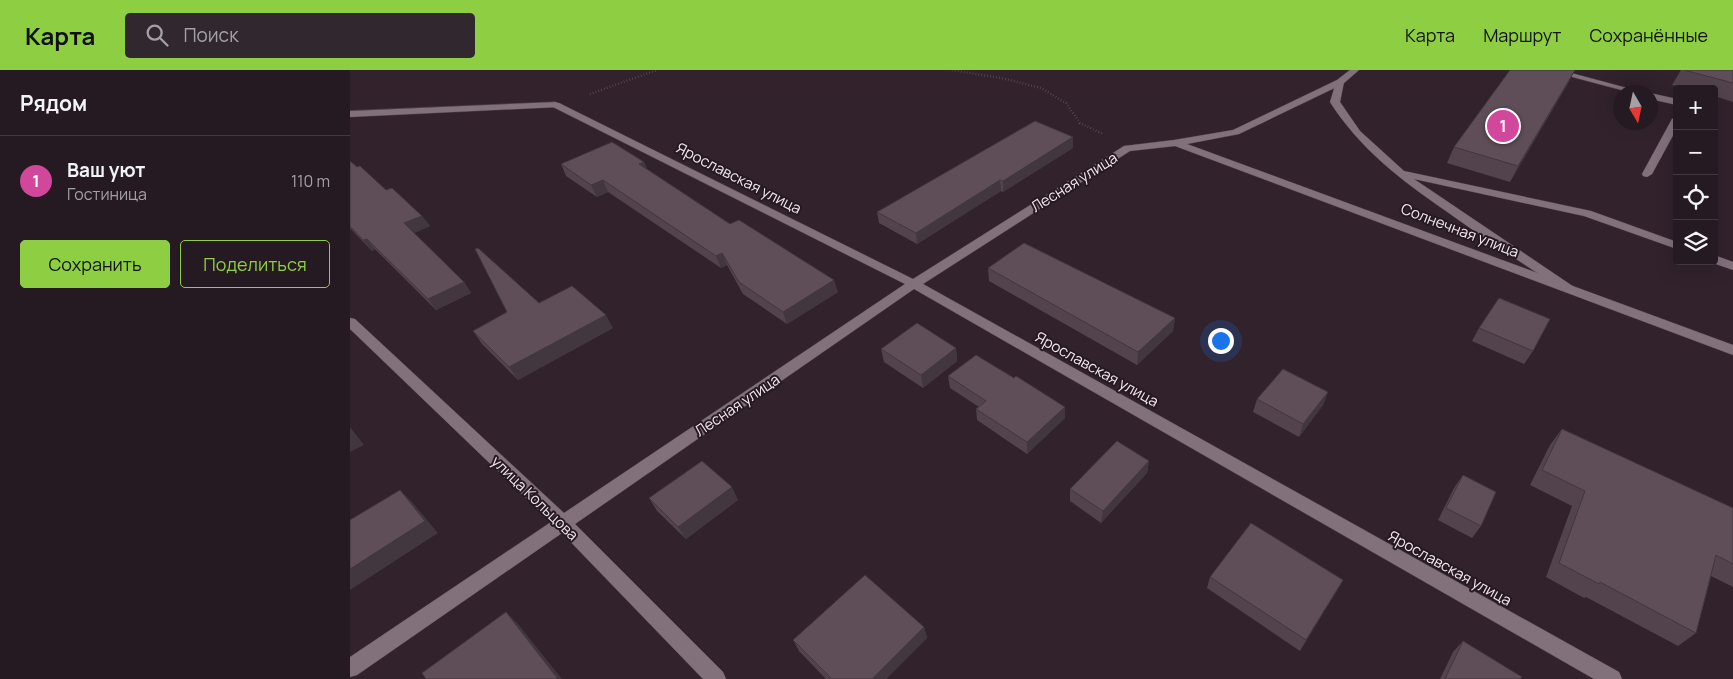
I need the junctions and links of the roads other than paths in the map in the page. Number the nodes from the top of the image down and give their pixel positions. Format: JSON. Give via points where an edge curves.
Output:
{"nodes":[{"id":1,"x":1355,"y":70,"type":"edge"},
{"id":2,"x":1550,"y":70,"type":"edge"},
{"id":3,"x":1340,"y":82,"type":"junction"},
{"id":4,"x":1613,"y":86,"type":"edge"},
{"id":5,"x":1658,"y":98,"type":"edge"},
{"id":6,"x":1673,"y":101,"type":"edge"},
{"id":7,"x":350,"y":114,"type":"edge"},
{"id":8,"x":1673,"y":127,"type":"edge"},
{"id":9,"x":1174,"y":143,"type":"junction"},
{"id":10,"x":1397,"y":172,"type":"junction"},
{"id":11,"x":1647,"y":174,"type":"dead end"},
{"id":12,"x":1673,"y":245,"type":"edge"},
{"id":13,"x":1718,"y":260,"type":"edge"},
{"id":14,"x":1733,"y":266,"type":"edge"},
{"id":15,"x":914,"y":284,"type":"junction"},
{"id":16,"x":1571,"y":289,"type":"junction"},
{"id":17,"x":350,"y":322,"type":"edge"},
{"id":18,"x":1733,"y":350,"type":"edge"},
{"id":19,"x":564,"y":524,"type":"junction"},
{"id":20,"x":350,"y":668,"type":"edge"},
{"id":21,"x":716,"y":679,"type":"edge"},
{"id":22,"x":1612,"y":679,"type":"edge"}],
"edges":[{"from":1,"to":3,"type":"street"},
{"from":2,"to":4,"type":"street"},
{"from":3,"to":9,"type":"street","via":[[1236,132]]},
{"from":3,"to":10,"type":"street","via":[[1335,102],[1344,119],[1367,146]]},
{"from":5,"to":6,"type":"street"},
{"from":7,"to":15,"type":"street","name":"Ярославская улица","via":[[556,105]]},
{"from":8,"to":11,"type":"street"},
{"from":9,"to":15,"type":"street","name":"Лесная улица","via":[[1127,148]]},
{"from":9,"to":16,"type":"street","name":"Солнечная улица"},
{"from":10,"to":12,"type":"street","via":[[1587,213]]},
{"from":10,"to":16,"type":"street"},
{"from":13,"to":14,"type":"street"},
{"from":15,"to":19,"type":"street","name":"Лесная улица"},
{"from":15,"to":22,"type":"street","name":"Ярославская улица"},
{"from":16,"to":18,"type":"street","name":"Солнечная улица"},
{"from":17,"to":19,"type":"street","name":"улица Кольцова"},
{"from":19,"to":20,"type":"street","name":"Лесная улица"},
{"from":19,"to":21,"type":"street","name":"улица Кольцова"}]}
